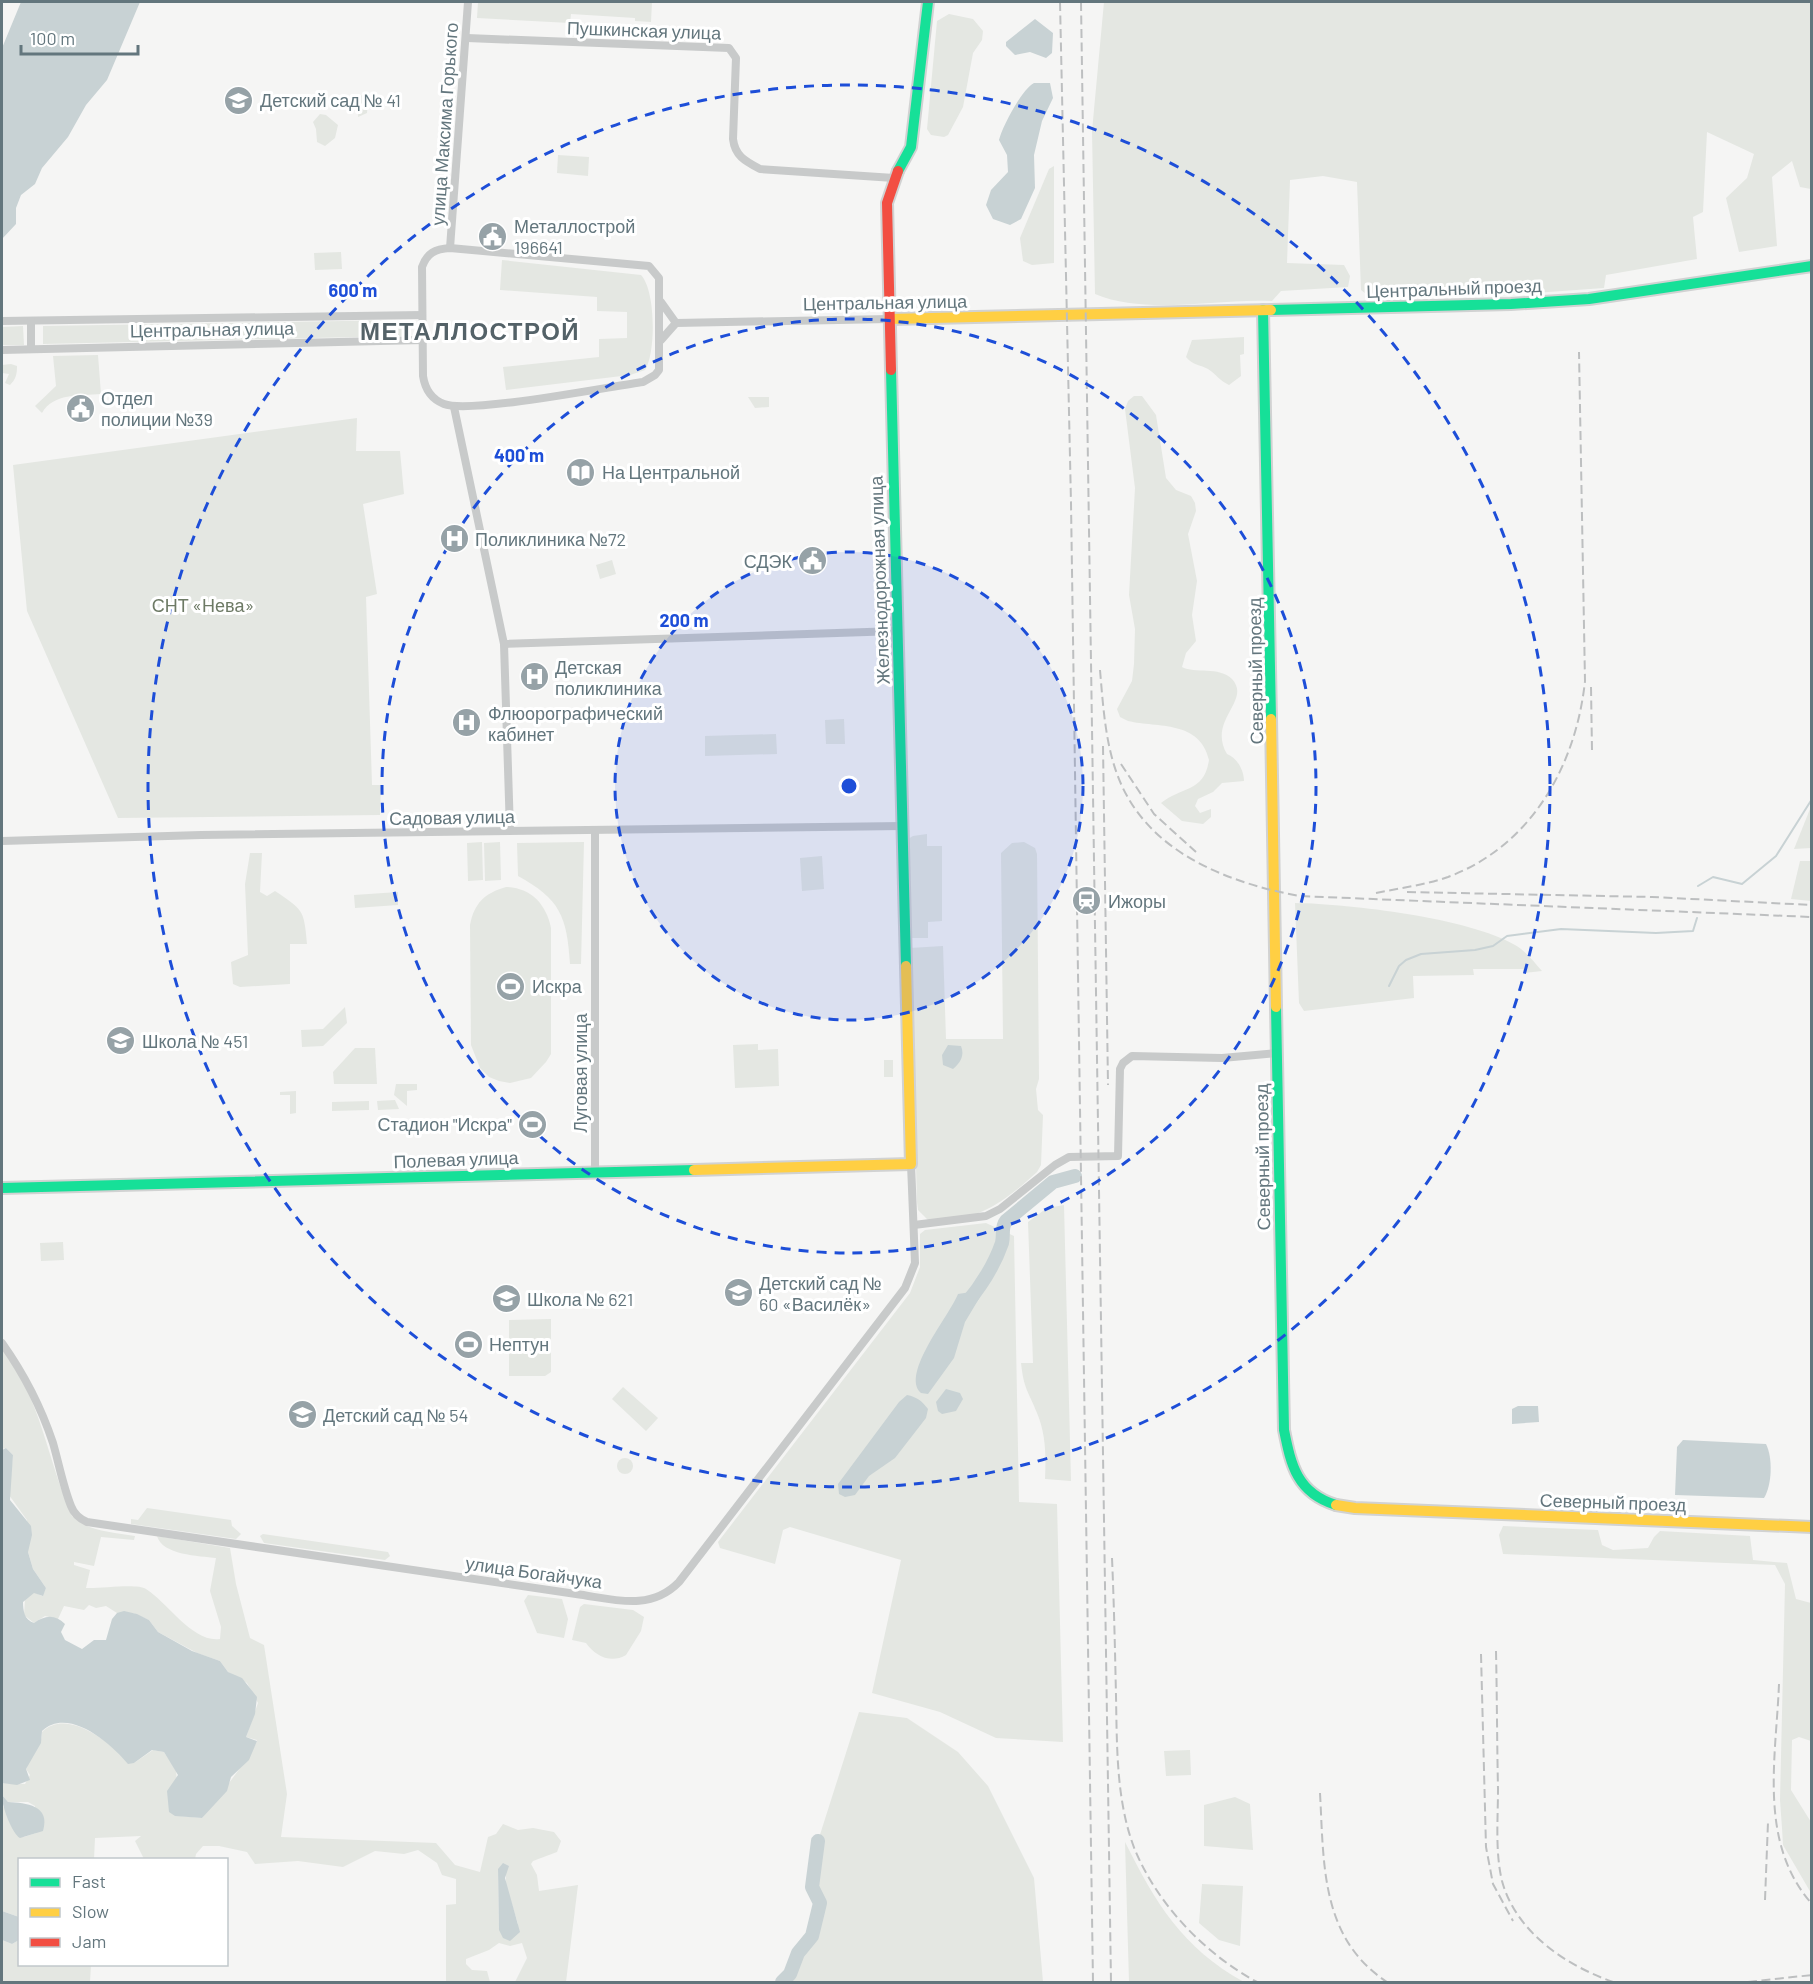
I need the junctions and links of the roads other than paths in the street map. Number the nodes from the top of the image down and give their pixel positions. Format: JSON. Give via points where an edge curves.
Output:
{"nodes":[{"id":1,"x":468,"y":2,"type":"edge"},
{"id":2,"x":928,"y":2,"type":"edge"},
{"id":3,"x":467,"y":38,"type":"junction"},
{"id":4,"x":894,"y":178,"type":"junction"},
{"id":5,"x":450,"y":248,"type":"junction"},
{"id":6,"x":1812,"y":266,"type":"edge"},
{"id":7,"x":660,"y":301,"type":"junction"},
{"id":8,"x":1263,"y":310,"type":"junction"},
{"id":9,"x":1095,"y":314,"type":"joint"},
{"id":10,"x":422,"y":315,"type":"junction"},
{"id":11,"x":889,"y":319,"type":"junction"},
{"id":12,"x":2,"y":321,"type":"edge"},
{"id":13,"x":31,"y":321,"type":"junction"},
{"id":14,"x":676,"y":323,"type":"junction"},
{"id":15,"x":423,"y":340,"type":"junction"},
{"id":16,"x":661,"y":340,"type":"junction"},
{"id":17,"x":31,"y":349,"type":"junction"},
{"id":18,"x":2,"y":350,"type":"edge"},
{"id":19,"x":454,"y":407,"type":"junction"},
{"id":20,"x":897,"y":631,"type":"junction"},
{"id":21,"x":504,"y":644,"type":"junction"},
{"id":22,"x":903,"y":826,"type":"junction"},
{"id":23,"x":595,"y":830,"type":"junction"},
{"id":24,"x":510,"y":831,"type":"junction"},
{"id":25,"x":2,"y":841,"type":"edge"},
{"id":26,"x":1277,"y":1053,"type":"junction"},
{"id":27,"x":911,"y":1164,"type":"junction"},
{"id":28,"x":595,"y":1172,"type":"junction"},
{"id":29,"x":2,"y":1188,"type":"edge"},
{"id":30,"x":914,"y":1225,"type":"junction"},
{"id":31,"x":2,"y":1343,"type":"edge"},
{"id":32,"x":1812,"y":1527,"type":"edge"}],
"edges":[{"from":1,"to":3,"type":"street","name":"улица Максима Горького"},
{"from":2,"to":4,"type":"street","name":"Железнодорожная улица","via":[[911,147]]},
{"from":3,"to":4,"type":"street","name":"Пушкинская улица","via":[[729,48],[736,58],[735,152],[747,162],[760,169]]},
{"from":3,"to":5,"type":"street","name":"улица Максима Горького"},
{"from":4,"to":11,"type":"street","name":"Железнодорожная улица","via":[[887,203]]},
{"from":5,"to":7,"type":"street","via":[[649,266],[659,278]]},
{"from":5,"to":10,"type":"street","via":[[433,251],[424,259]]},
{"from":6,"to":8,"type":"street","name":"Центральный проезд","via":[[1589,299]]},
{"from":7,"to":14,"type":"street"},
{"from":7,"to":16,"type":"street"},
{"from":8,"to":9,"type":"street","name":"Центральный проезд"},
{"from":8,"to":26,"type":"street","name":"Северный проезд"},
{"from":9,"to":11,"type":"street","name":"Центральная улица"},
{"from":10,"to":13,"type":"street","name":"Центральная улица"},
{"from":10,"to":15,"type":"street"},
{"from":11,"to":14,"type":"street","name":"Центральная улица"},
{"from":11,"to":20,"type":"street","name":"Железнодорожная улица"},
{"from":12,"to":13,"type":"street","name":"Центральная улица"},
{"from":13,"to":17,"type":"street"},
{"from":14,"to":16,"type":"street"},
{"from":15,"to":17,"type":"street","name":"Центральная улица"},
{"from":15,"to":19,"type":"street","via":[[425,386],[437,401]]},
{"from":16,"to":19,"type":"street","via":[[659,370],[643,382]]},
{"from":17,"to":18,"type":"street","name":"Центральная улица"},
{"from":19,"to":21,"type":"street"},
{"from":20,"to":21,"type":"street"},
{"from":20,"to":22,"type":"street","name":"Железнодорожная улица"},
{"from":21,"to":24,"type":"street"},
{"from":22,"to":23,"type":"street","name":"Садовая улица"},
{"from":22,"to":27,"type":"street","name":"Железнодорожная улица"},
{"from":23,"to":24,"type":"street","name":"Садовая улица"},
{"from":23,"to":28,"type":"street","name":"Луговая улица"},
{"from":24,"to":25,"type":"street","name":"Садовая улица"},
{"from":26,"to":30,"type":"street","via":[[1222,1058],[1132,1056],[1120,1070],[1118,1156],[1069,1157],[986,1216]]},
{"from":26,"to":32,"type":"street","name":"Северный проезд","via":[[1284,1430],[1291,1467],[1311,1493],[1332,1504],[1355,1508]]},
{"from":27,"to":28,"type":"street","name":"Полевая улица"},
{"from":27,"to":30,"type":"street","name":"улица Богайчука"},
{"from":28,"to":29,"type":"street","name":"Полевая улица"},
{"from":30,"to":31,"type":"street","name":"улица Богайчука","via":[[915,1263],[897,1300],[679,1582],[665,1595],[640,1602],[87,1522],[71,1506],[40,1409]]}]}
